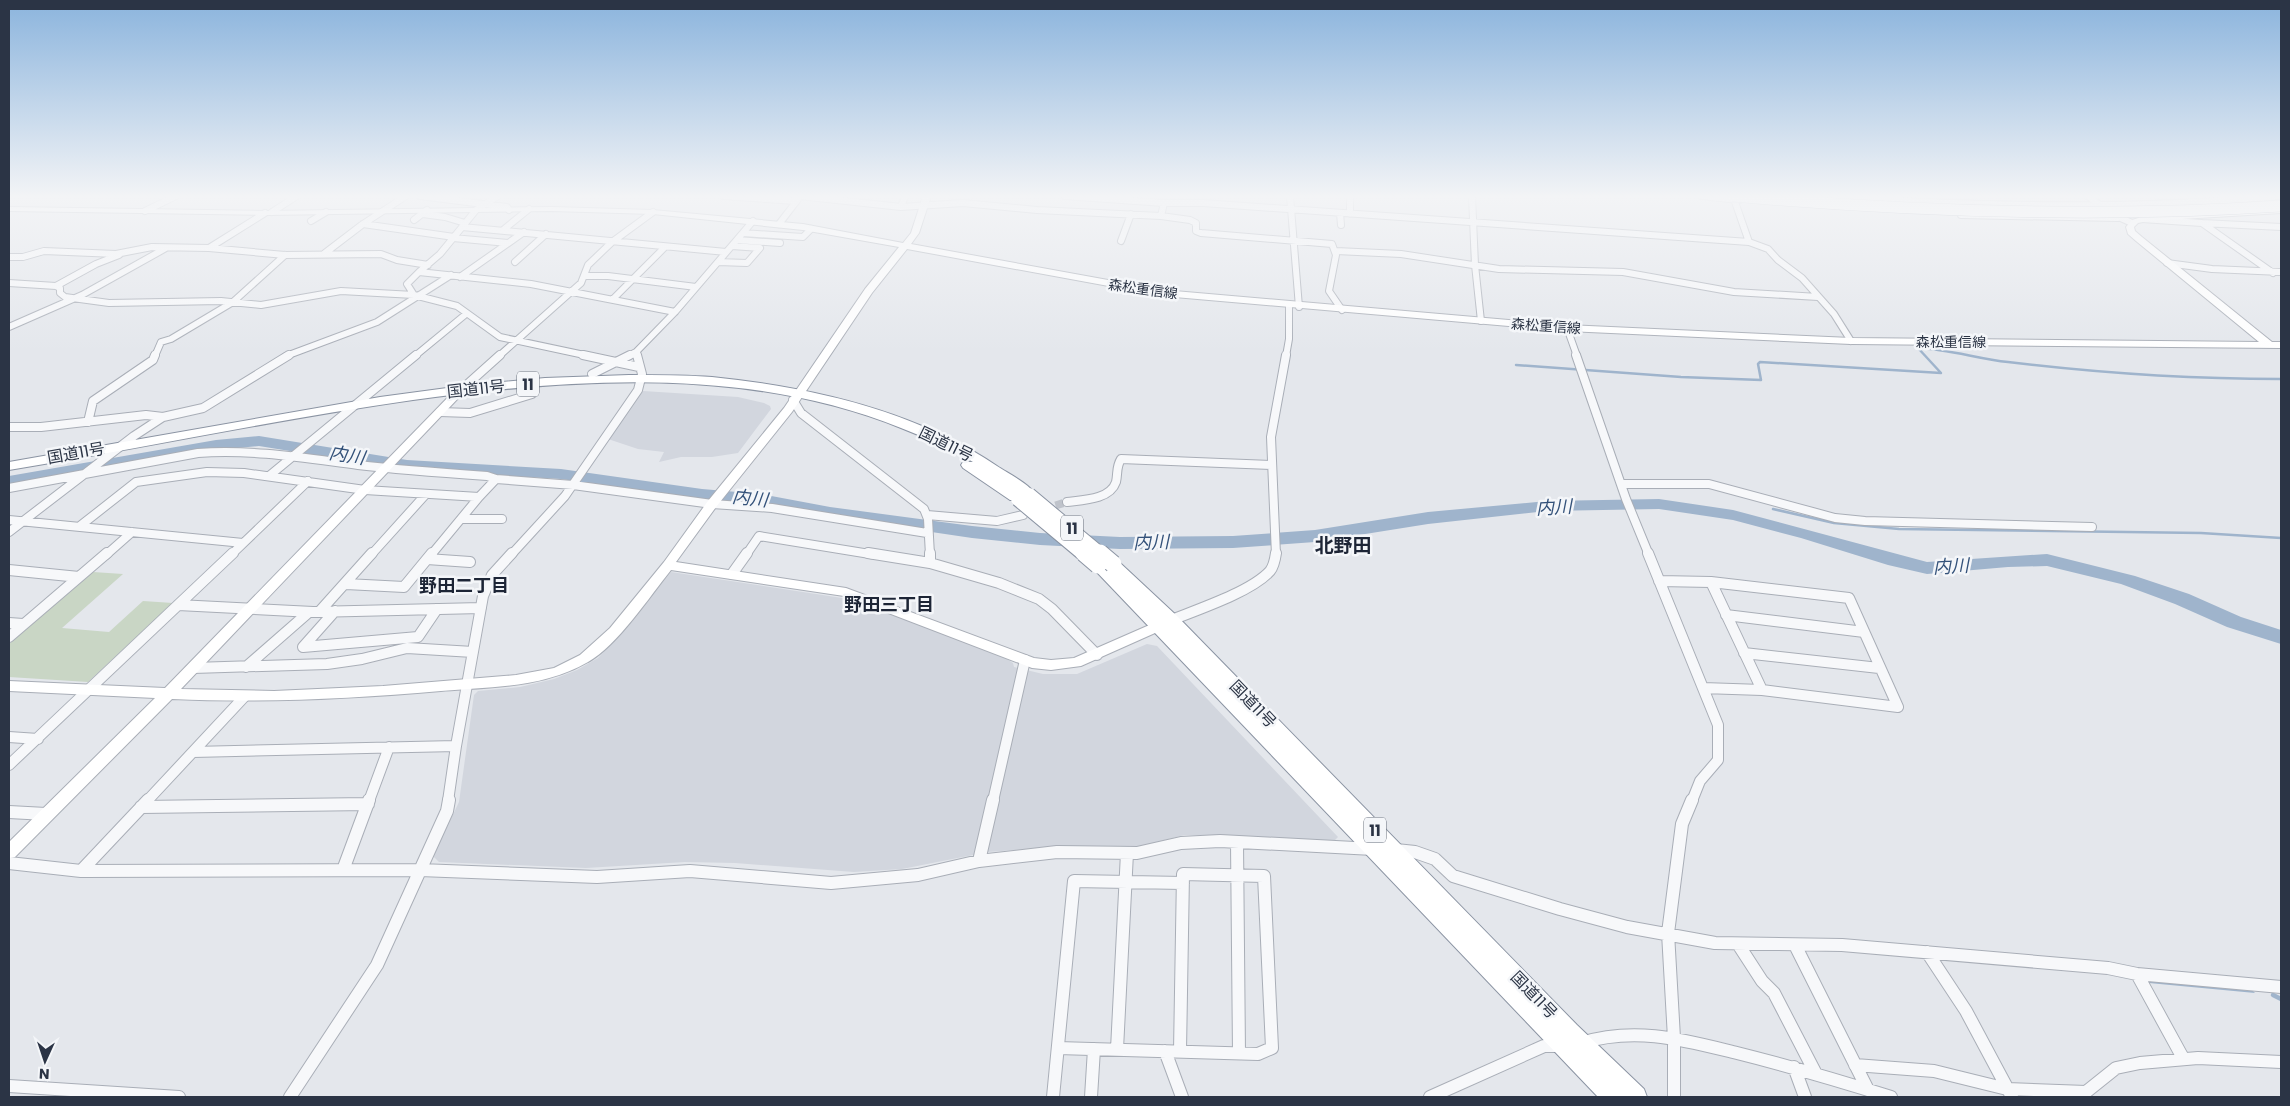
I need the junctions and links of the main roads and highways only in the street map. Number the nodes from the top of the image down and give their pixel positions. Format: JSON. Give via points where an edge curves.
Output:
{"nodes":[{"id":1,"x":640,"y":377,"type":"junction"},
{"id":2,"x":457,"y":394,"type":"junction"},
{"id":3,"x":9,"y":466,"type":"edge"},
{"id":4,"x":9,"y":474,"type":"edge"},
{"id":5,"x":1165,"y":623,"type":"junction"},
{"id":6,"x":1572,"y":1045,"type":"junction"},
{"id":7,"x":1613,"y":1097,"type":"edge"},
{"id":8,"x":1636,"y":1097,"type":"edge"}],
"edges":[{"from":1,"to":2,"type":"highway","name":"国道11号","number":"11"},
{"from":1,"to":2,"type":"highway","name":"国道11号","number":"11","via":[[533,390]]},
{"from":1,"to":5,"type":"highway","name":"国道11号","number":"11","bridge":true,"via":[[795,397],[912,436],[1023,497],[1105,564]]},
{"from":2,"to":3,"type":"highway","name":"国道11号","number":"11","via":[[354,405]]},
{"from":2,"to":4,"type":"highway","name":"国道11号","number":"11"},
{"from":5,"to":6,"type":"highway","name":"国道11号","number":"11","via":[[1373,849]]},
{"from":5,"to":6,"type":"highway","name":"国道11号","number":"11","via":[[1395,850]]},
{"from":6,"to":7,"type":"highway","name":"国道11号","number":"11"},
{"from":6,"to":8,"type":"highway","name":"国道11号","number":"11"}]}
